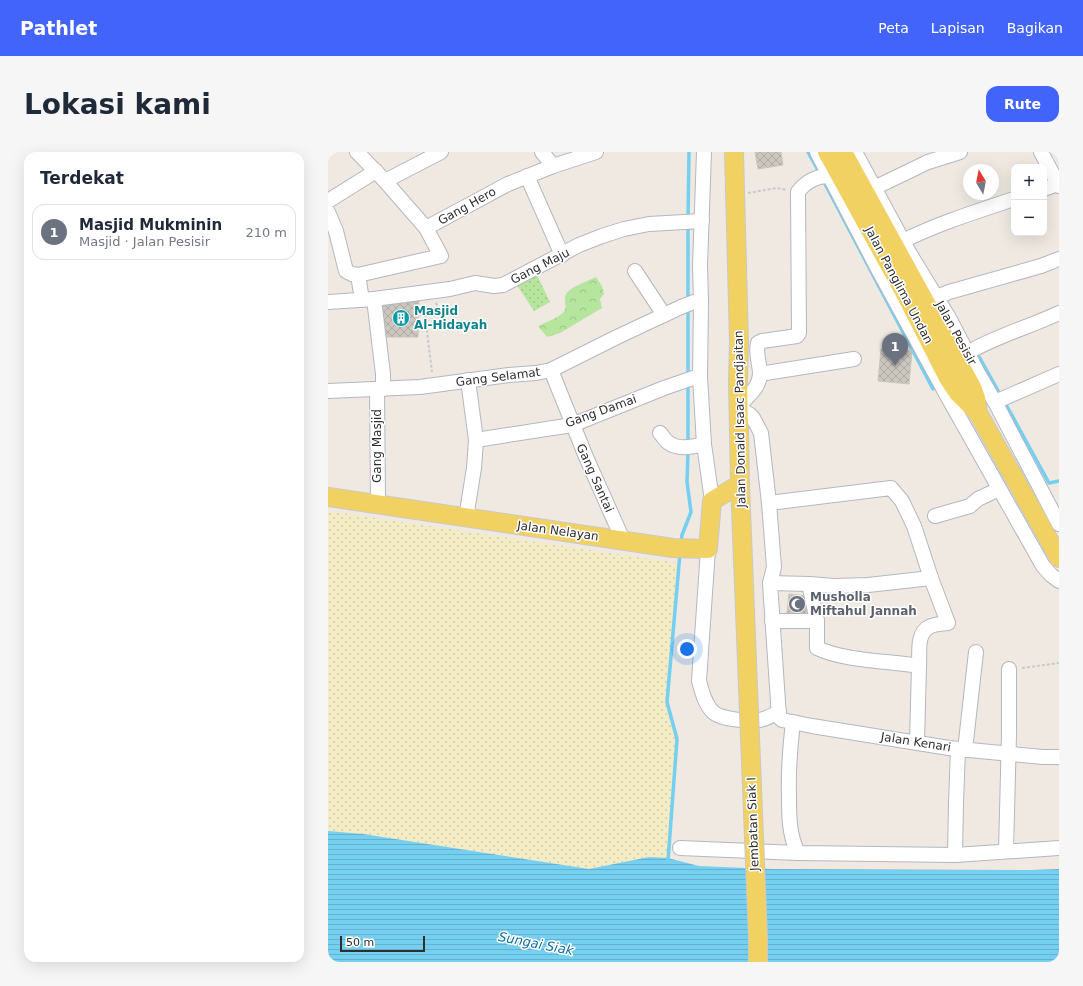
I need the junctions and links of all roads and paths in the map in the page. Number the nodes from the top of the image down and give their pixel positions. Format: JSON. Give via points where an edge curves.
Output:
{"nodes":[{"id":1,"x":358,"y":152,"type":"edge"},
{"id":2,"x":441,"y":152,"type":"edge"},
{"id":3,"x":542,"y":152,"type":"edge"},
{"id":4,"x":596,"y":152,"type":"edge"},
{"id":5,"x":704,"y":152,"type":"edge"},
{"id":6,"x":734,"y":152,"type":"edge"},
{"id":7,"x":817,"y":152,"type":"edge"},
{"id":8,"x":827,"y":152,"type":"edge"},
{"id":9,"x":843,"y":152,"type":"edge"},
{"id":10,"x":855,"y":152,"type":"edge"},
{"id":11,"x":960,"y":152,"type":"edge"},
{"id":12,"x":1042,"y":152,"type":"edge"},
{"id":13,"x":553,"y":166,"type":"junction"},
{"id":14,"x":380,"y":176,"type":"junction"},
{"id":15,"x":527,"y":176,"type":"junction"},
{"id":16,"x":822,"y":177,"type":"junction"},
{"id":17,"x":1059,"y":185,"type":"edge"},
{"id":18,"x":878,"y":186,"type":"junction"},
{"id":19,"x":1047,"y":188,"type":"edge"},
{"id":20,"x":798,"y":192,"type":"junction"},
{"id":21,"x":735,"y":196,"type":"junction"},
{"id":22,"x":1011,"y":200,"type":"edge"},
{"id":23,"x":328,"y":201,"type":"edge"},
{"id":24,"x":328,"y":212,"type":"edge"},
{"id":25,"x":883,"y":215,"type":"junction"},
{"id":26,"x":692,"y":221,"type":"junction"},
{"id":27,"x":426,"y":228,"type":"junction"},
{"id":28,"x":908,"y":239,"type":"junction"},
{"id":29,"x":562,"y":255,"type":"junction"},
{"id":30,"x":1059,"y":259,"type":"edge"},
{"id":31,"x":884,"y":269,"type":"junction"},
{"id":32,"x":635,"y":271,"type":"dead end"},
{"id":33,"x":358,"y":275,"type":"junction"},
{"id":34,"x":897,"y":292,"type":"junction"},
{"id":35,"x":942,"y":295,"type":"junction"},
{"id":36,"x":368,"y":300,"type":"junction"},
{"id":37,"x":328,"y":302,"type":"edge"},
{"id":38,"x":692,"y":304,"type":"junction"},
{"id":39,"x":1059,"y":313,"type":"edge"},
{"id":40,"x":420,"y":315,"type":"dead end"},
{"id":41,"x":425,"y":315,"type":"junction"},
{"id":42,"x":440,"y":315,"type":"dead end"},
{"id":43,"x":664,"y":315,"type":"junction"},
{"id":44,"x":739,"y":342,"type":"junction"},
{"id":45,"x":974,"y":348,"type":"junction"},
{"id":46,"x":854,"y":359,"type":"dead end"},
{"id":47,"x":551,"y":370,"type":"junction"},
{"id":48,"x":760,"y":374,"type":"junction"},
{"id":49,"x":1059,"y":374,"type":"edge"},
{"id":50,"x":697,"y":377,"type":"junction"},
{"id":51,"x":468,"y":380,"type":"junction"},
{"id":52,"x":433,"y":386,"type":"junction"},
{"id":53,"x":380,"y":389,"type":"junction"},
{"id":54,"x":328,"y":391,"type":"edge"},
{"id":55,"x":1002,"y":399,"type":"junction"},
{"id":56,"x":739,"y":408,"type":"junction"},
{"id":57,"x":978,"y":413,"type":"junction"},
{"id":58,"x":572,"y":424,"type":"junction"},
{"id":59,"x":660,"y":433,"type":"dead end"},
{"id":60,"x":476,"y":440,"type":"junction"},
{"id":61,"x":692,"y":446,"type":"junction"},
{"id":62,"x":740,"y":484,"type":"junction"},
{"id":63,"x":999,"y":489,"type":"junction"},
{"id":64,"x":328,"y":497,"type":"edge"},
{"id":65,"x":712,"y":501,"type":"junction"},
{"id":66,"x":378,"y":503,"type":"junction"},
{"id":67,"x":769,"y":503,"type":"junction"},
{"id":68,"x":1019,"y":506,"type":"junction"},
{"id":69,"x":1054,"y":506,"type":"edge"},
{"id":70,"x":935,"y":516,"type":"dead end"},
{"id":71,"x":466,"y":518,"type":"junction"},
{"id":72,"x":1059,"y":524,"type":"edge"},
{"id":73,"x":623,"y":540,"type":"junction"},
{"id":74,"x":700,"y":549,"type":"junction"},
{"id":75,"x":1059,"y":558,"type":"edge"},
{"id":76,"x":931,"y":578,"type":"junction"},
{"id":77,"x":1059,"y":581,"type":"edge"},
{"id":78,"x":770,"y":583,"type":"junction"},
{"id":79,"x":809,"y":584,"type":"junction"},
{"id":80,"x":772,"y":621,"type":"junction"},
{"id":81,"x":817,"y":621,"type":"junction"},
{"id":82,"x":976,"y":652,"type":"dead end"},
{"id":83,"x":1059,"y":663,"type":"edge"},
{"id":84,"x":919,"y":666,"type":"junction"},
{"id":85,"x":1009,"y":669,"type":"joint"},
{"id":86,"x":748,"y":687,"type":"joint"},
{"id":87,"x":779,"y":712,"type":"junction"},
{"id":88,"x":793,"y":722,"type":"junction"},
{"id":89,"x":917,"y":742,"type":"junction"},
{"id":90,"x":962,"y":749,"type":"junction"},
{"id":91,"x":1008,"y":754,"type":"junction"},
{"id":92,"x":1059,"y":758,"type":"edge"},
{"id":93,"x":680,"y":848,"type":"dead end"},
{"id":94,"x":1059,"y":848,"type":"edge"},
{"id":95,"x":1006,"y":851,"type":"junction"},
{"id":96,"x":798,"y":853,"type":"junction"},
{"id":97,"x":956,"y":854,"type":"junction"},
{"id":98,"x":758,"y":962,"type":"edge"}],
"edges":[{"from":1,"to":14,"type":"street"},
{"from":2,"to":14,"type":"street"},
{"from":3,"to":13,"type":"street"},
{"from":4,"to":13,"type":"street","name":"Gang Hero"},
{"from":5,"to":26,"type":"street"},
{"from":6,"to":21,"type":"main road","name":"Jalan Donald Isaac Pandjaitan"},
{"from":7,"to":16,"type":"street"},
{"from":8,"to":31,"type":"main road","name":"Jalan Panglima Undan"},
{"from":9,"to":25,"type":"main road","name":"Jalan Panglima Undan"},
{"from":10,"to":18,"type":"street","name":"Jalan Pesisir"},
{"from":11,"to":18,"type":"street","via":[[928,162]]},
{"from":12,"to":17,"type":"street"},
{"from":13,"to":15,"type":"street","name":"Gang Hero"},
{"from":14,"to":23,"type":"street"},
{"from":14,"to":27,"type":"street"},
{"from":15,"to":27,"type":"street","name":"Gang Hero"},
{"from":15,"to":29,"type":"street"},
{"from":16,"to":20,"type":"street","via":[[802,187]]},
{"from":16,"to":31,"type":"street"},
{"from":17,"to":19,"type":"street"},
{"from":18,"to":25,"type":"street","name":"Jalan Pesisir"},
{"from":20,"to":21,"type":"path","via":[[777,188]]},
{"from":20,"to":48,"type":"street","via":[[799,333],[797,336],[758,343]]},
{"from":21,"to":44,"type":"main road","name":"Jalan Donald Isaac Pandjaitan"},
{"from":22,"to":28,"type":"street"},
{"from":24,"to":33,"type":"street","via":[[336,231],[346,271]]},
{"from":25,"to":28,"type":"street","name":"Jalan Pesisir"},
{"from":25,"to":57,"type":"main road","name":"Jalan Panglima Undan","via":[[972,387]]},
{"from":26,"to":29,"type":"street","name":"Gang Maju","via":[[649,224],[624,229],[602,236]]},
{"from":26,"to":38,"type":"street","via":[[700,266]]},
{"from":27,"to":33,"type":"street","name":"Gang Hero","via":[[441,256]]},
{"from":28,"to":35,"type":"street","name":"Jalan Pesisir"},
{"from":29,"to":36,"type":"street","name":"Gang Maju","via":[[503,285],[474,283]]},
{"from":30,"to":35,"type":"street"},
{"from":31,"to":34,"type":"main road","name":"Jalan Panglima Undan"},
{"from":32,"to":43,"type":"street"},
{"from":33,"to":36,"type":"street"},
{"from":34,"to":57,"type":"main road","name":"Jalan Panglima Undan","via":[[951,383],[965,402]]},
{"from":34,"to":63,"type":"street","via":[[950,401]]},
{"from":35,"to":45,"type":"street","name":"Jalan Pesisir"},
{"from":36,"to":37,"type":"street","name":"Gang Maju"},
{"from":36,"to":53,"type":"street","name":"Gang Masjid","via":[[383,374]]},
{"from":38,"to":43,"type":"street","name":"Gang Selamat"},
{"from":38,"to":50,"type":"street"},
{"from":39,"to":45,"type":"street"},
{"from":40,"to":41,"type":"path"},
{"from":41,"to":42,"type":"path"},
{"from":41,"to":52,"type":"path"},
{"from":43,"to":47,"type":"street","name":"Gang Selamat"},
{"from":44,"to":48,"type":"street","via":[[749,365]]},
{"from":44,"to":56,"type":"main road","name":"Jalan Donald Isaac Pandjaitan"},
{"from":45,"to":55,"type":"street","name":"Jalan Pesisir"},
{"from":46,"to":48,"type":"street"},
{"from":47,"to":51,"type":"street","name":"Gang Selamat"},
{"from":47,"to":58,"type":"street","name":"Gang Santai"},
{"from":48,"to":56,"type":"street","via":[[754,391]]},
{"from":49,"to":55,"type":"street"},
{"from":50,"to":58,"type":"street","name":"Gang Damai"},
{"from":50,"to":61,"type":"street"},
{"from":51,"to":52,"type":"street","name":"Gang Selamat"},
{"from":51,"to":60,"type":"street"},
{"from":52,"to":53,"type":"street","name":"Gang Selamat"},
{"from":53,"to":54,"type":"street","name":"Gang Selamat"},
{"from":53,"to":66,"type":"street","name":"Gang Masjid"},
{"from":55,"to":69,"type":"street","name":"Jalan Pesisir"},
{"from":56,"to":62,"type":"main road","name":"Jalan Donald Isaac Pandjaitan"},
{"from":56,"to":67,"type":"street","via":[[749,414],[761,433]]},
{"from":57,"to":68,"type":"main road","name":"Jalan Panglima Undan"},
{"from":58,"to":60,"type":"street","name":"Gang Damai"},
{"from":58,"to":73,"type":"street","name":"Gang Santai"},
{"from":59,"to":61,"type":"street","via":[[669,443]]},
{"from":60,"to":71,"type":"street"},
{"from":61,"to":65,"type":"street"},
{"from":62,"to":65,"type":"main road"},
{"from":62,"to":86,"type":"main road","name":"Jalan Donald Isaac Pandjaitan"},
{"from":63,"to":68,"type":"street"},
{"from":63,"to":70,"type":"street","via":[[970,506]]},
{"from":64,"to":66,"type":"main road","name":"Jalan Nelayan"},
{"from":65,"to":74,"type":"main road"},
{"from":66,"to":71,"type":"main road","name":"Jalan Nelayan"},
{"from":67,"to":76,"type":"street","via":[[891,488],[902,501],[914,526]]},
{"from":67,"to":78,"type":"street","via":[[774,568]]},
{"from":68,"to":75,"type":"main road","name":"Jalan Panglima Undan"},
{"from":68,"to":77,"type":"street","via":[[1043,566]]},
{"from":69,"to":72,"type":"street","name":"Jalan Pesisir"},
{"from":71,"to":73,"type":"main road","name":"Jalan Nelayan"},
{"from":73,"to":74,"type":"main road","name":"Jalan Nelayan","via":[[673,548]]},
{"from":74,"to":87,"type":"street","via":[[699,681],[706,702],[715,714],[724,717],[760,720]]},
{"from":76,"to":79,"type":"street","via":[[868,585]]},
{"from":76,"to":84,"type":"street","via":[[948,623],[930,626],[921,634]]},
{"from":78,"to":79,"type":"street"},
{"from":78,"to":80,"type":"street"},
{"from":79,"to":81,"type":"street"},
{"from":80,"to":81,"type":"street"},
{"from":80,"to":87,"type":"street"},
{"from":81,"to":84,"type":"street","via":[[817,648],[879,661]]},
{"from":82,"to":90,"type":"street"},
{"from":83,"to":85,"type":"path"},
{"from":84,"to":89,"type":"street"},
{"from":85,"to":91,"type":"street"},
{"from":86,"to":98,"type":"main road","name":"Jembatan Siak I","bridge":true},
{"from":87,"to":88,"type":"street","name":"Jalan Kenari","via":[[782,720]]},
{"from":88,"to":89,"type":"street","name":"Jalan Kenari"},
{"from":88,"to":96,"type":"street","via":[[789,757],[789,819],[791,838]]},
{"from":89,"to":90,"type":"street","name":"Jalan Kenari"},
{"from":90,"to":91,"type":"street","name":"Jalan Kenari"},
{"from":90,"to":97,"type":"street","via":[[956,803]]},
{"from":91,"to":92,"type":"street","name":"Jalan Kenari"},
{"from":91,"to":95,"type":"street"},
{"from":93,"to":96,"type":"street"},
{"from":94,"to":95,"type":"street"},
{"from":95,"to":97,"type":"street"},
{"from":96,"to":97,"type":"street"}]}
